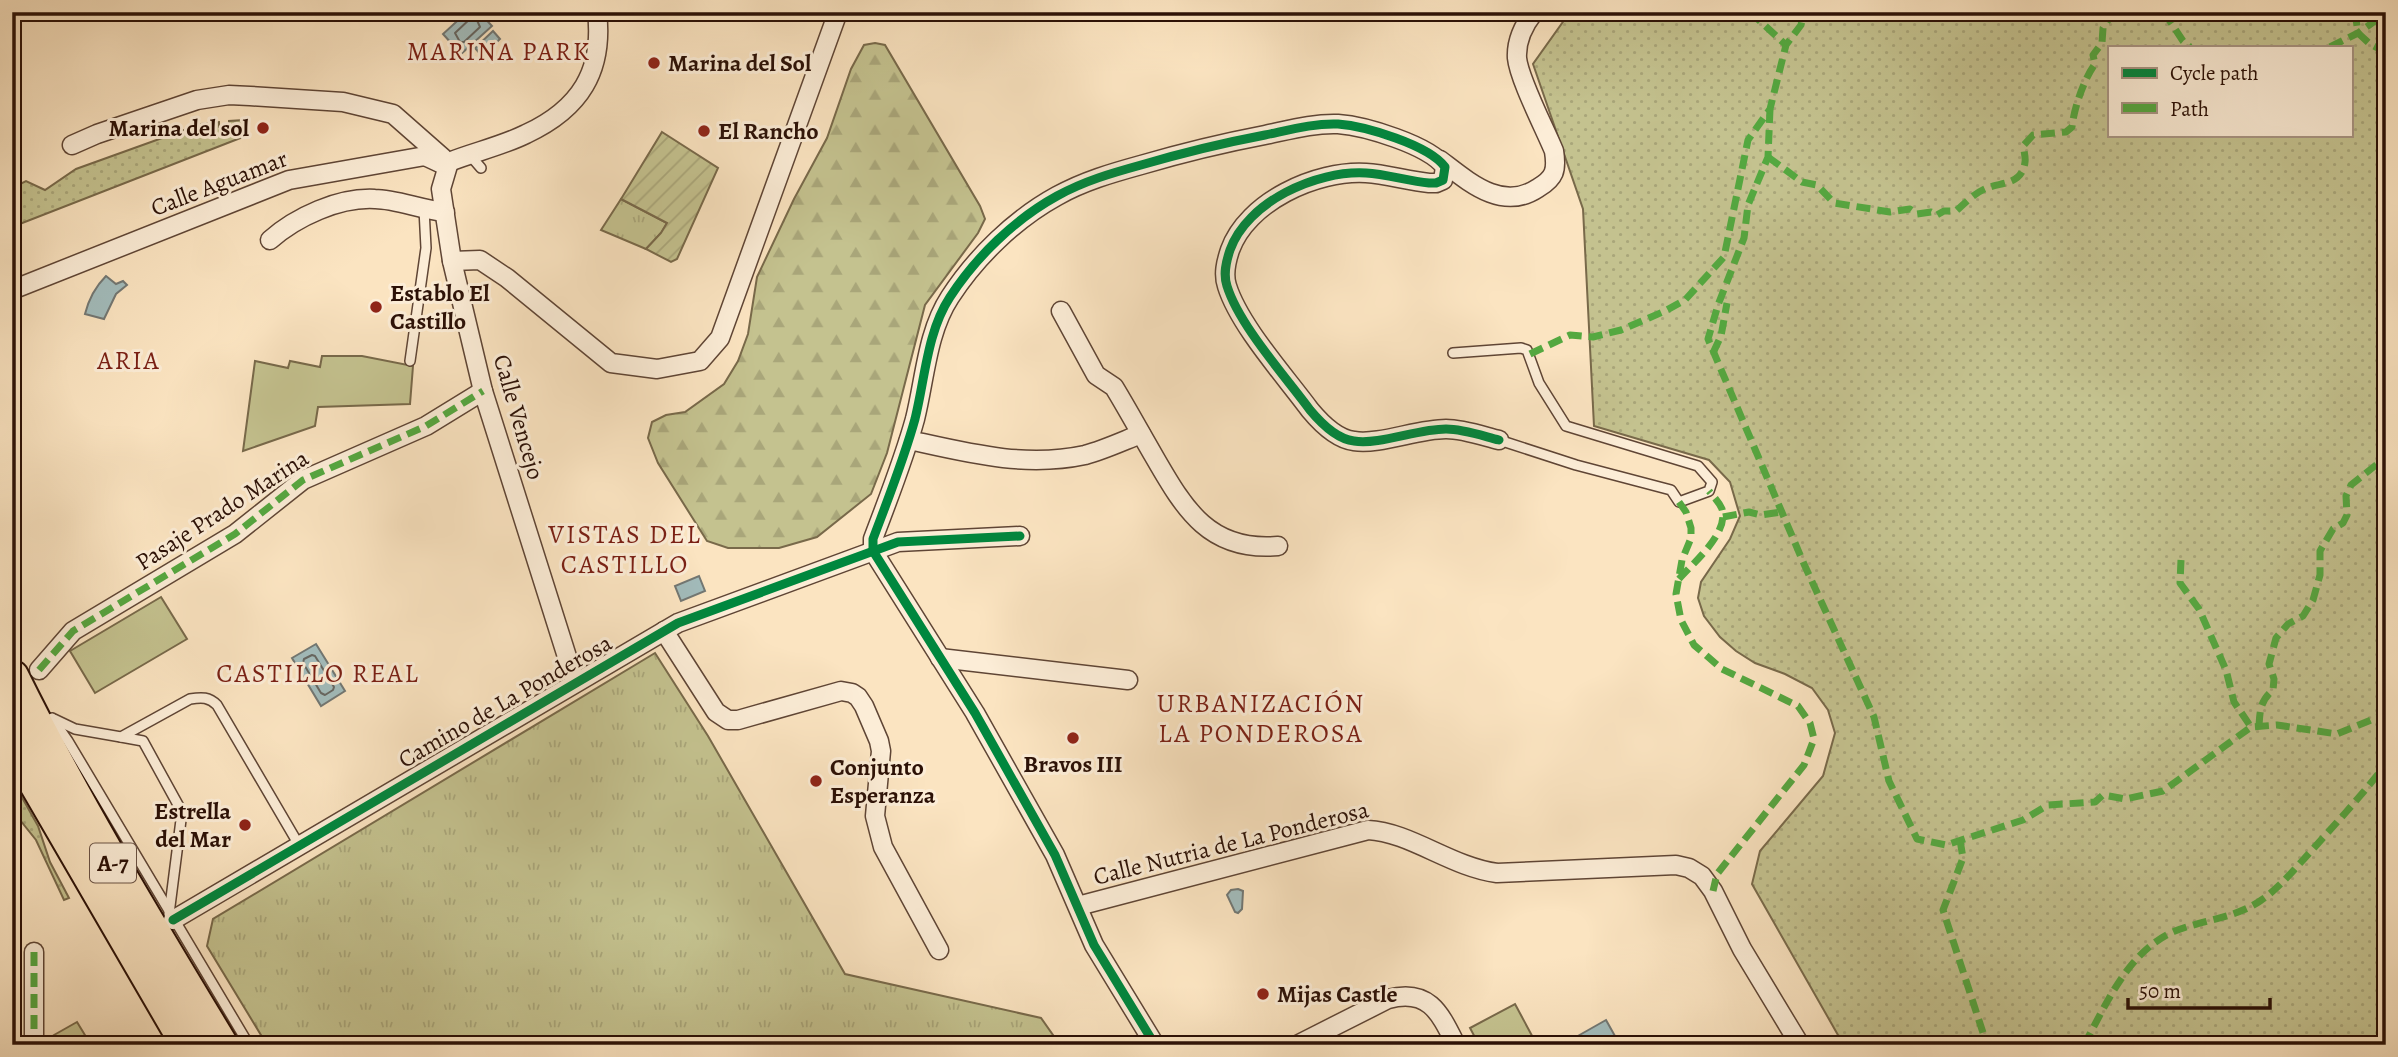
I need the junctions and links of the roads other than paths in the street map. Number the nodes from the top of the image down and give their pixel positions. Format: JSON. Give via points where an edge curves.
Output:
{"nodes":[{"id":1,"x":597,"y":12,"type":"edge"},
{"id":2,"x":838,"y":12,"type":"edge"},
{"id":3,"x":1534,"y":12,"type":"edge"},
{"id":4,"x":72,"y":145,"type":"dead end"},
{"id":5,"x":1440,"y":160,"type":"junction"},
{"id":6,"x":449,"y":162,"type":"junction"},
{"id":7,"x":424,"y":209,"type":"junction"},
{"id":8,"x":445,"y":212,"type":"junction"},
{"id":9,"x":270,"y":240,"type":"dead end"},
{"id":10,"x":452,"y":261,"type":"junction"},
{"id":11,"x":12,"y":290,"type":"edge"},
{"id":12,"x":1061,"y":311,"type":"dead end"},
{"id":13,"x":1453,"y":353,"type":"dead end"},
{"id":14,"x":410,"y":361,"type":"dead end"},
{"id":15,"x":483,"y":391,"type":"junction"},
{"id":16,"x":1141,"y":434,"type":"junction"},
{"id":17,"x":909,"y":440,"type":"junction"},
{"id":18,"x":1499,"y":440,"type":"joint"},
{"id":19,"x":1020,"y":536,"type":"dead end"},
{"id":20,"x":1278,"y":546,"type":"dead end"},
{"id":21,"x":873,"y":551,"type":"junction"},
{"id":22,"x":664,"y":631,"type":"junction"},
{"id":23,"x":940,"y":658,"type":"junction"},
{"id":24,"x":21,"y":675,"type":"edge"},
{"id":25,"x":1128,"y":680,"type":"dead end"},
{"id":26,"x":575,"y":682,"type":"junction"},
{"id":27,"x":52,"y":718,"type":"junction"},
{"id":28,"x":121,"y":737,"type":"junction"},
{"id":29,"x":12,"y":738,"type":"edge"},
{"id":30,"x":299,"y":845,"type":"junction"},
{"id":31,"x":1078,"y":906,"type":"junction"},
{"id":32,"x":171,"y":917,"type":"junction"},
{"id":33,"x":939,"y":950,"type":"dead end"},
{"id":34,"x":34,"y":952,"type":"dead end"},
{"id":35,"x":34,"y":1045,"type":"edge"},
{"id":36,"x":188,"y":1045,"type":"edge"},
{"id":37,"x":220,"y":1045,"type":"edge"},
{"id":38,"x":248,"y":1045,"type":"edge"},
{"id":39,"x":1154,"y":1045,"type":"edge"},
{"id":40,"x":1297,"y":1045,"type":"edge"},
{"id":41,"x":1456,"y":1045,"type":"edge"},
{"id":42,"x":1800,"y":1045,"type":"edge"}],
"edges":[{"from":1,"to":6,"type":"street","via":[[595,64],[588,82],[569,105],[550,121],[475,161]]},
{"from":2,"to":10,"type":"street","via":[[720,338],[700,362],[657,369],[611,363],[480,260]]},
{"from":3,"to":5,"type":"street","via":[[1524,26],[1517,60],[1554,151],[1556,167],[1547,183],[1530,194],[1494,195],[1472,185]]},
{"from":4,"to":6,"type":"street","via":[[197,100],[229,95],[344,102],[393,114]]},
{"from":5,"to":17,"type":"street","via":[[1364,128],[1316,125],[1155,160],[1079,184],[1054,197],[1004,236],[949,298],[932,340]]},
{"from":5,"to":18,"type":"street","via":[[1446,173],[1436,183],[1365,173],[1302,185],[1275,198],[1251,216],[1235,237],[1225,263],[1226,284],[1235,308],[1310,410],[1337,434],[1352,441],[1370,441],[1449,429]]},
{"from":6,"to":8,"type":"street","name":"Calle Vencejo","via":[[441,189]]},
{"from":6,"to":11,"type":"street","name":"Calle Aguamar","via":[[425,156],[289,180]]},
{"from":7,"to":8,"type":"street"},
{"from":7,"to":9,"type":"street","via":[[376,198],[344,202],[284,227]]},
{"from":7,"to":14,"type":"lane","via":[[426,248]]},
{"from":8,"to":10,"type":"street","name":"Calle Vencejo"},
{"from":10,"to":15,"type":"street","name":"Calle Vencejo"},
{"from":12,"to":16,"type":"street","via":[[1096,375],[1114,387]]},
{"from":13,"to":18,"type":"lane","via":[[1527,350],[1539,383],[1566,426],[1698,466],[1712,482],[1709,491],[1679,502],[1671,490]]},
{"from":15,"to":24,"type":"street","name":"Pasaje Prado Marina","via":[[426,426],[303,480],[235,534],[74,631]]},
{"from":15,"to":26,"type":"street","name":"Calle Vencejo"},
{"from":16,"to":17,"type":"street","via":[[1086,454],[1035,461],[996,459]]},
{"from":16,"to":20,"type":"street","via":[[1194,517],[1236,544]]},
{"from":17,"to":21,"type":"street","via":[[873,539]]},
{"from":19,"to":21,"type":"street","name":"Camino de La Ponderosa","via":[[898,542]]},
{"from":21,"to":22,"type":"street","name":"Camino de La Ponderosa"},
{"from":21,"to":23,"type":"street"},
{"from":22,"to":26,"type":"street","name":"Camino de La Ponderosa"},
{"from":22,"to":33,"type":"street","via":[[716,712],[728,720],[841,691],[858,697],[881,751],[875,816],[883,847]]},
{"from":23,"to":25,"type":"street"},
{"from":23,"to":31,"type":"street","via":[[1055,855]]},
{"from":24,"to":27,"type":"highway"},
{"from":24,"to":37,"type":"highway","number":"A-7","via":[[55,760]]},
{"from":26,"to":30,"type":"street","name":"Camino de La Ponderosa"},
{"from":27,"to":28,"type":"lane","via":[[75,729]]},
{"from":27,"to":32,"type":"lane"},
{"from":28,"to":30,"type":"lane","via":[[190,699],[211,699]]},
{"from":28,"to":32,"type":"lane","via":[[143,741],[182,812]]},
{"from":29,"to":36,"type":"highway","number":"A-7","via":[[72,847],[84,906],[125,976],[162,1001]]},
{"from":30,"to":32,"type":"street","name":"Camino de La Ponderosa"},
{"from":31,"to":39,"type":"street","via":[[1094,945]]},
{"from":31,"to":42,"type":"street","name":"Calle Nutria de La Ponderosa","via":[[1368,830],[1385,831],[1478,870],[1497,873],[1689,867],[1713,891]]},
{"from":32,"to":38,"type":"lane"},
{"from":34,"to":35,"type":"street"},
{"from":40,"to":41,"type":"street","via":[[1403,995],[1429,1002]]}]}
